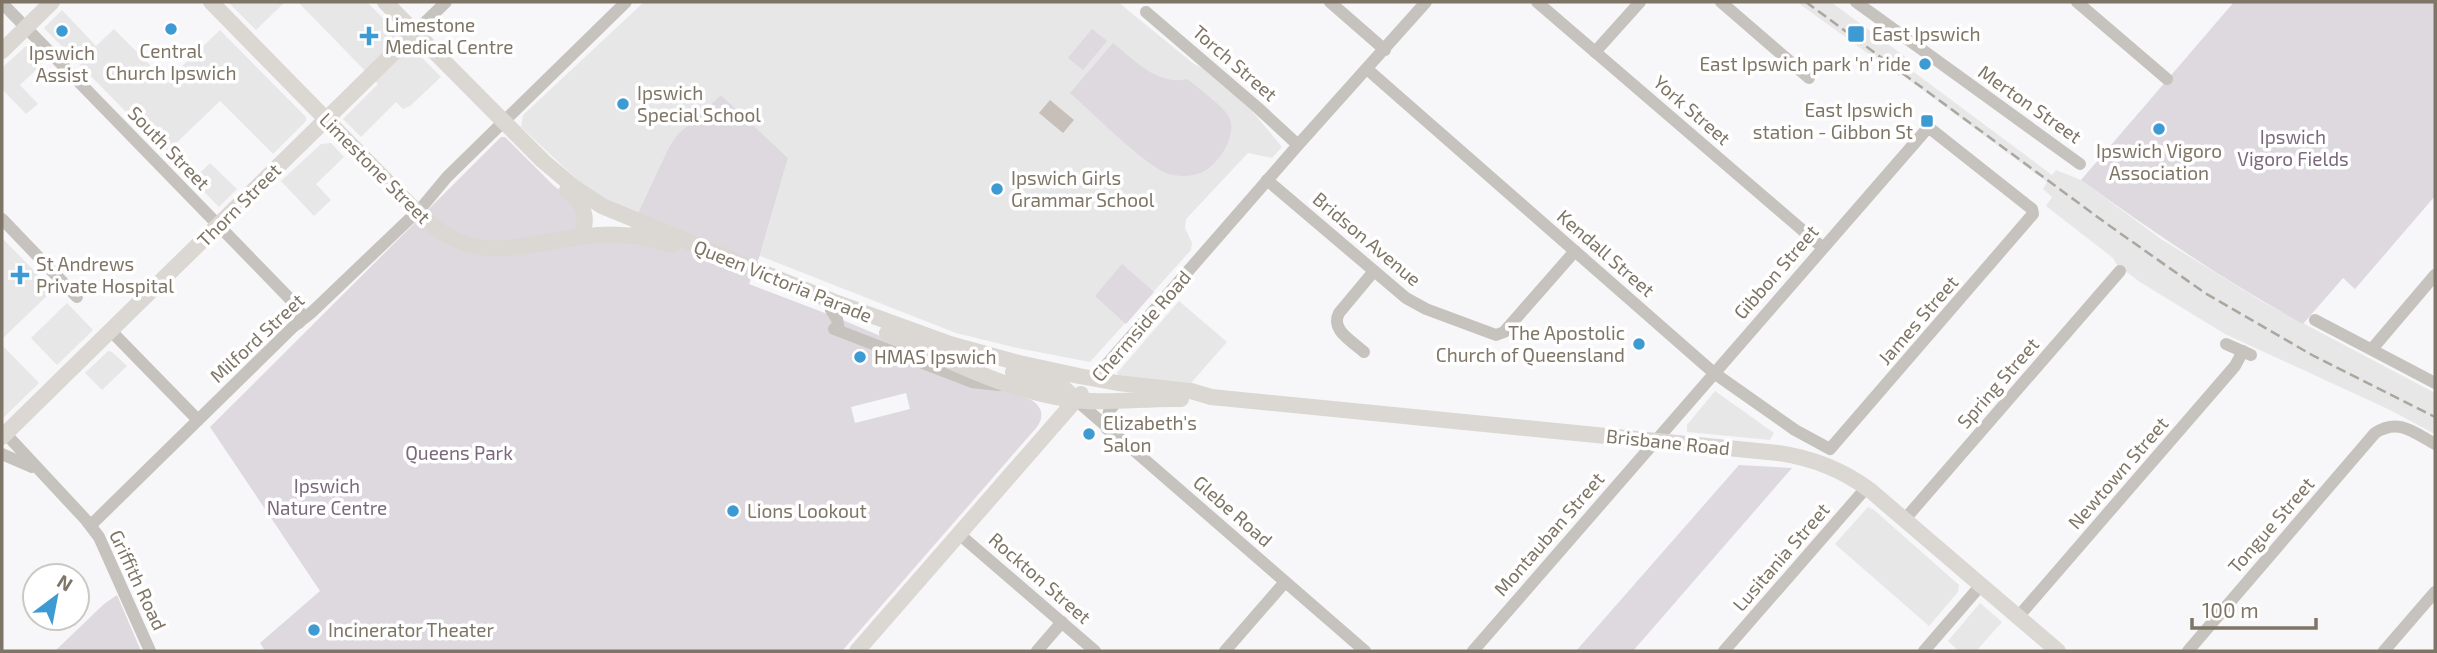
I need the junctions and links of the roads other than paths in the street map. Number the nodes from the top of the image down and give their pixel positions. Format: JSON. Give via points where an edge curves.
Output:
{"nodes":[{"id":1,"x":52,"y":2,"type":"edge"},
{"id":2,"x":211,"y":2,"type":"edge"},
{"id":3,"x":385,"y":2,"type":"edge"},
{"id":4,"x":446,"y":2,"type":"edge"},
{"id":5,"x":626,"y":2,"type":"edge"},
{"id":6,"x":1330,"y":2,"type":"edge"},
{"id":7,"x":1426,"y":2,"type":"edge"},
{"id":8,"x":1537,"y":2,"type":"edge"},
{"id":9,"x":1640,"y":2,"type":"edge"},
{"id":10,"x":1721,"y":2,"type":"edge"},
{"id":11,"x":1856,"y":2,"type":"edge"},
{"id":12,"x":2077,"y":2,"type":"edge"},
{"id":13,"x":2,"y":4,"type":"edge"},
{"id":14,"x":1146,"y":12,"type":"dead end"},
{"id":15,"x":26,"y":28,"type":"junction"},
{"id":16,"x":415,"y":33,"type":"junction"},
{"id":17,"x":1385,"y":50,"type":"junction"},
{"id":18,"x":2,"y":51,"type":"edge"},
{"id":19,"x":1595,"y":52,"type":"junction"},
{"id":20,"x":1367,"y":69,"type":"junction"},
{"id":21,"x":1809,"y":78,"type":"dead end"},
{"id":22,"x":2167,"y":79,"type":"dead end"},
{"id":23,"x":326,"y":120,"type":"junction"},
{"id":24,"x":503,"y":122,"type":"junction"},
{"id":25,"x":1298,"y":145,"type":"junction"},
{"id":26,"x":543,"y":161,"type":"junction"},
{"id":27,"x":2080,"y":164,"type":"dead end"},
{"id":28,"x":1267,"y":180,"type":"junction"},
{"id":29,"x":413,"y":208,"type":"junction"},
{"id":30,"x":2033,"y":214,"type":"joint"},
{"id":31,"x":2,"y":219,"type":"edge"},
{"id":32,"x":219,"y":225,"type":"junction"},
{"id":33,"x":579,"y":237,"type":"junction"},
{"id":34,"x":1822,"y":247,"type":"junction"},
{"id":35,"x":1575,"y":251,"type":"junction"},
{"id":36,"x":1374,"y":271,"type":"junction"},
{"id":37,"x":2120,"y":271,"type":"dead end"},
{"id":38,"x":2435,"y":275,"type":"edge"},
{"id":39,"x":77,"y":297,"type":"dead end"},
{"id":40,"x":831,"y":310,"type":"junction"},
{"id":41,"x":2315,"y":320,"type":"dead end"},
{"id":42,"x":299,"y":323,"type":"junction"},
{"id":43,"x":111,"y":331,"type":"junction"},
{"id":44,"x":2226,"y":344,"type":"dead end"},
{"id":45,"x":2372,"y":349,"type":"junction"},
{"id":46,"x":974,"y":351,"type":"junction"},
{"id":47,"x":1364,"y":352,"type":"dead end"},
{"id":48,"x":1714,"y":373,"type":"junction"},
{"id":49,"x":1094,"y":379,"type":"junction"},
{"id":50,"x":2435,"y":383,"type":"edge"},
{"id":51,"x":1010,"y":385,"type":"junction"},
{"id":52,"x":1036,"y":392,"type":"junction"},
{"id":53,"x":1212,"y":397,"type":"junction"},
{"id":54,"x":1076,"y":400,"type":"junction"},
{"id":55,"x":1118,"y":400,"type":"junction"},
{"id":56,"x":198,"y":421,"type":"junction"},
{"id":57,"x":1052,"y":427,"type":"junction"},
{"id":58,"x":1107,"y":429,"type":"junction"},
{"id":59,"x":4,"y":435,"type":"edge"},
{"id":60,"x":1655,"y":441,"type":"junction"},
{"id":61,"x":2435,"y":444,"type":"edge"},
{"id":62,"x":1831,"y":450,"type":"joint"},
{"id":63,"x":2,"y":454,"type":"edge"},
{"id":64,"x":39,"y":469,"type":"junction"},
{"id":65,"x":1866,"y":488,"type":"junction"},
{"id":66,"x":1905,"y":519,"type":"junction"},
{"id":67,"x":91,"y":526,"type":"junction"},
{"id":68,"x":959,"y":534,"type":"junction"},
{"id":69,"x":1285,"y":582,"type":"junction"},
{"id":70,"x":1981,"y":585,"type":"junction"},
{"id":71,"x":2435,"y":592,"type":"edge"},
{"id":72,"x":2018,"y":617,"type":"junction"},
{"id":73,"x":1062,"y":622,"type":"junction"},
{"id":74,"x":149,"y":651,"type":"edge"},
{"id":75,"x":857,"y":651,"type":"edge"},
{"id":76,"x":1037,"y":651,"type":"edge"},
{"id":77,"x":1096,"y":651,"type":"edge"},
{"id":78,"x":1225,"y":651,"type":"edge"},
{"id":79,"x":1365,"y":651,"type":"edge"},
{"id":80,"x":1472,"y":651,"type":"edge"},
{"id":81,"x":1724,"y":651,"type":"edge"},
{"id":82,"x":1924,"y":651,"type":"edge"},
{"id":83,"x":2058,"y":651,"type":"edge"},
{"id":84,"x":2188,"y":651,"type":"edge"},
{"id":85,"x":2385,"y":651,"type":"edge"}],
"edges":[{"from":1,"to":15,"type":"main road"},
{"from":2,"to":23,"type":"main road","name":"Limestone Street"},
{"from":3,"to":16,"type":"main road","name":"Queen Victoria Parade"},
{"from":4,"to":16,"type":"street","name":"Thorn Street"},
{"from":5,"to":24,"type":"street","name":"Milford Street"},
{"from":6,"to":17,"type":"street"},
{"from":7,"to":17,"type":"street","name":"Chermside Road"},
{"from":8,"to":19,"type":"street","name":"York Street"},
{"from":9,"to":19,"type":"street"},
{"from":10,"to":21,"type":"street"},
{"from":11,"to":27,"type":"street","name":"Merton Street"},
{"from":12,"to":22,"type":"street"},
{"from":13,"to":15,"type":"street","name":"South Street"},
{"from":14,"to":25,"type":"street","name":"Torch Street"},
{"from":15,"to":18,"type":"main road"},
{"from":15,"to":32,"type":"street","name":"South Street"},
{"from":16,"to":23,"type":"main road","name":"Thorn Street"},
{"from":16,"to":24,"type":"main road","name":"Queen Victoria Parade"},
{"from":17,"to":20,"type":"street","name":"Chermside Road"},
{"from":19,"to":34,"type":"street","name":"York Street"},
{"from":20,"to":25,"type":"street","name":"Chermside Road"},
{"from":20,"to":35,"type":"street","name":"Kendall Street"},
{"from":23,"to":29,"type":"main road","name":"Limestone Street"},
{"from":23,"to":32,"type":"main road","name":"Thorn Street"},
{"from":24,"to":26,"type":"main road","name":"Queen Victoria Parade"},
{"from":24,"to":29,"type":"street","name":"Milford Street"},
{"from":25,"to":28,"type":"street","name":"Chermside Road"},
{"from":26,"to":33,"type":"main road","via":[[580,204],[586,223]]},
{"from":26,"to":46,"type":"main road","name":"Queen Victoria Parade","via":[[614,212],[879,320]]},
{"from":28,"to":36,"type":"street","name":"Bridson Avenue"},
{"from":28,"to":49,"type":"street","name":"Chermside Road"},
{"from":29,"to":33,"type":"main road","name":"Limestone Street","via":[[450,238],[480,248],[514,249]]},
{"from":29,"to":42,"type":"street","name":"Milford Street"},
{"from":30,"to":34,"type":"street","name":"Gibbon Street","via":[[1929,129]]},
{"from":30,"to":62,"type":"street","name":"James Street"},
{"from":31,"to":39,"type":"street"},
{"from":32,"to":42,"type":"street","name":"South Street","via":[[296,306],[301,314]]},
{"from":32,"to":43,"type":"main road","name":"Thorn Street"},
{"from":33,"to":40,"type":"main road","name":"Queen Victoria Parade","via":[[644,237]]},
{"from":34,"to":48,"type":"street","name":"Gibbon Street"},
{"from":35,"to":36,"type":"street","name":"Bridson Avenue","via":[[1499,335],[1419,306]]},
{"from":35,"to":48,"type":"street","name":"Kendall Street"},
{"from":36,"to":47,"type":"street","via":[[1336,320]]},
{"from":37,"to":66,"type":"street","name":"Spring Street"},
{"from":38,"to":45,"type":"street"},
{"from":40,"to":51,"type":"main road","name":"Queen Victoria Parade"},
{"from":40,"to":51,"type":"street","name":"Queen Victoria Parade","via":[[837,319],[836,330],[972,382]]},
{"from":41,"to":45,"type":"street"},
{"from":42,"to":56,"type":"street","name":"Milford Street"},
{"from":43,"to":56,"type":"street"},
{"from":43,"to":59,"type":"main road","name":"Thorn Street"},
{"from":44,"to":72,"type":"street","name":"Newtown Street","via":[[2247,353]]},
{"from":45,"to":50,"type":"street"},
{"from":46,"to":49,"type":"main road","name":"Queen Victoria Parade"},
{"from":46,"to":54,"type":"main road","via":[[1009,371],[1063,387]]},
{"from":48,"to":60,"type":"street","name":"Gibbon Street"},
{"from":48,"to":62,"type":"street","name":"Kendall Street"},
{"from":49,"to":53,"type":"main road","name":"Brisbane Road"},
{"from":49,"to":54,"type":"main road","name":"Chermside Road"},
{"from":51,"to":52,"type":"main road","name":"Queen Victoria Parade"},
{"from":52,"to":54,"type":"main road","name":"Queen Victoria Parade"},
{"from":52,"to":57,"type":"main road","via":[[1051,405]]},
{"from":53,"to":55,"type":"main road","name":"Brisbane Road"},
{"from":53,"to":60,"type":"main road","name":"Brisbane Road"},
{"from":54,"to":55,"type":"main road","name":"Brisbane Road"},
{"from":54,"to":57,"type":"main road","name":"Chermside Road"},
{"from":54,"to":58,"type":"street","name":"Glebe Road"},
{"from":55,"to":58,"type":"street","via":[[1109,411]]},
{"from":56,"to":67,"type":"street","name":"Milford Street"},
{"from":57,"to":68,"type":"main road","name":"Chermside Road"},
{"from":58,"to":69,"type":"street","name":"Glebe Road"},
{"from":59,"to":64,"type":"street","name":"Griffith Road"},
{"from":60,"to":65,"type":"main road","name":"Brisbane Road","via":[[1790,455],[1827,466]]},
{"from":60,"to":80,"type":"street","name":"Montauban Street"},
{"from":61,"to":84,"type":"street","name":"Tongue Street","via":[[2399,425],[2375,433]]},
{"from":63,"to":64,"type":"street"},
{"from":64,"to":67,"type":"street","name":"Griffith Road"},
{"from":65,"to":66,"type":"main road","name":"Brisbane Road"},
{"from":65,"to":81,"type":"street","name":"Lusitania Street"},
{"from":66,"to":70,"type":"main road","name":"Brisbane Road"},
{"from":67,"to":74,"type":"street","name":"Griffith Road"},
{"from":68,"to":73,"type":"street","name":"Rockton Street"},
{"from":68,"to":75,"type":"main road","name":"Chermside Road"},
{"from":69,"to":78,"type":"street"},
{"from":69,"to":79,"type":"street","name":"Glebe Road"},
{"from":70,"to":72,"type":"main road","name":"Brisbane Road"},
{"from":70,"to":82,"type":"street"},
{"from":71,"to":85,"type":"street"},
{"from":72,"to":83,"type":"main road","name":"Brisbane Road"},
{"from":73,"to":76,"type":"street"},
{"from":73,"to":77,"type":"street","name":"Rockton Street"}]}
